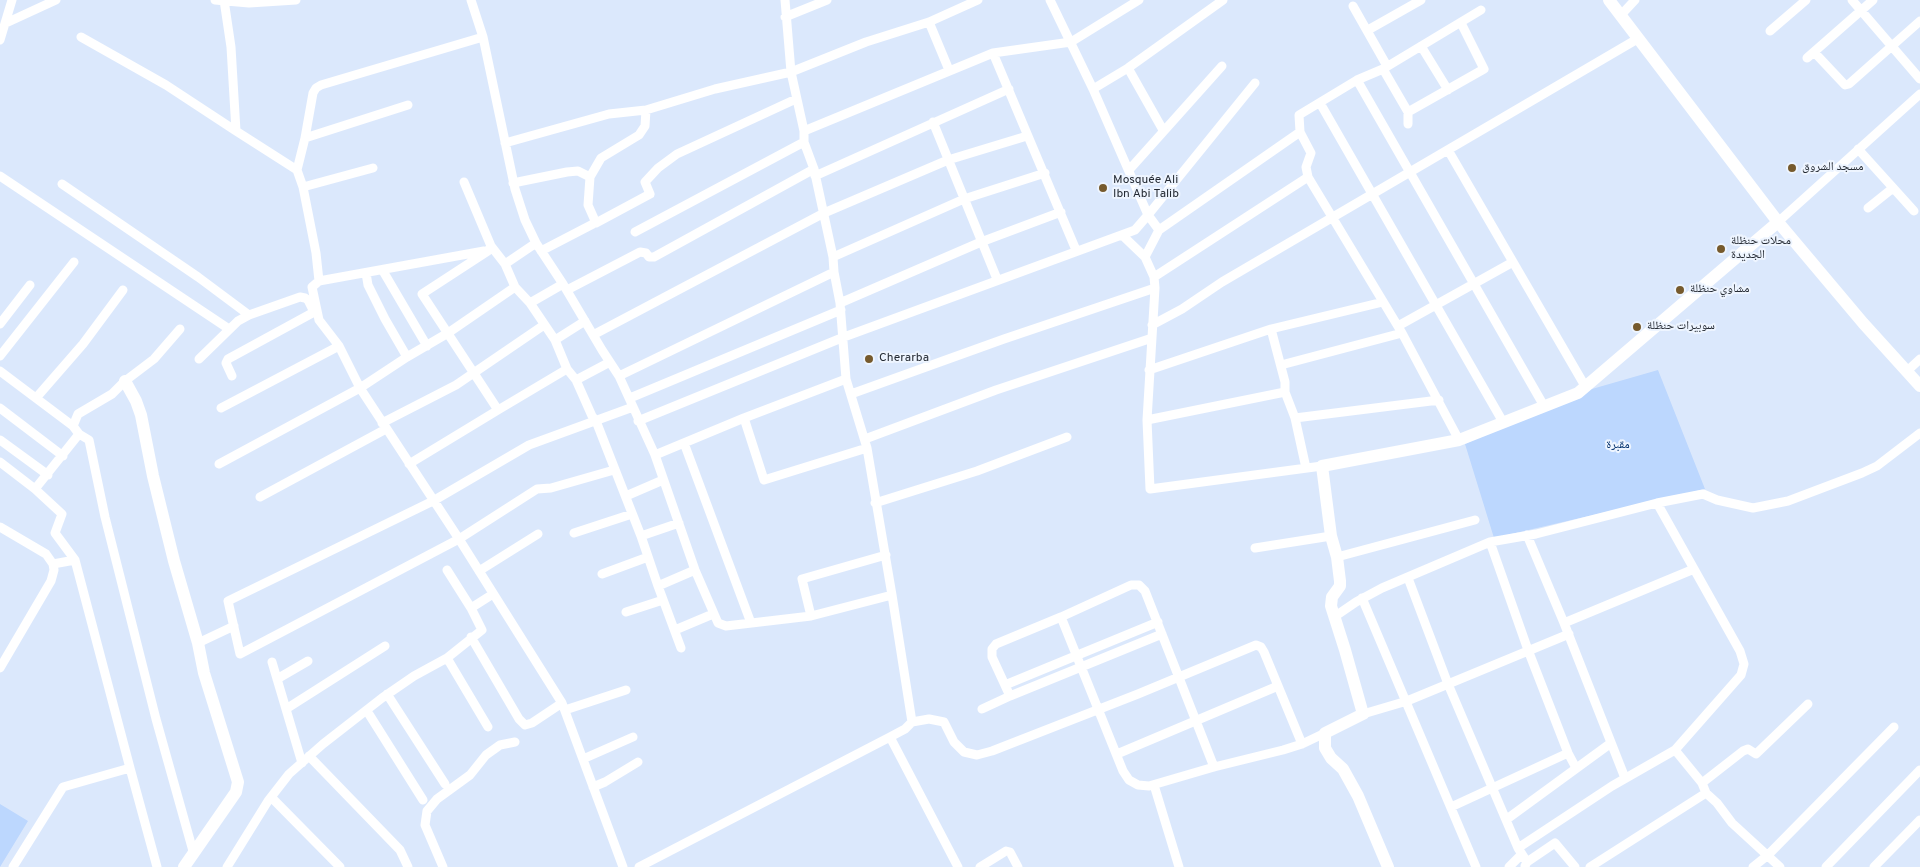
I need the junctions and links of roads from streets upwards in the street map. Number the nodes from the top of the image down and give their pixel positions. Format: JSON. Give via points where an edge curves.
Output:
{"nodes":[{"id":1,"x":12,"y":0,"type":"edge"},
{"id":2,"x":56,"y":0,"type":"edge"},
{"id":3,"x":215,"y":0,"type":"edge"},
{"id":4,"x":224,"y":0,"type":"edge"},
{"id":5,"x":296,"y":0,"type":"edge"},
{"id":6,"x":471,"y":0,"type":"edge"},
{"id":7,"x":785,"y":0,"type":"edge"},
{"id":8,"x":827,"y":0,"type":"edge"},
{"id":9,"x":978,"y":0,"type":"edge"},
{"id":10,"x":1050,"y":0,"type":"edge"},
{"id":11,"x":1138,"y":0,"type":"edge"},
{"id":12,"x":1223,"y":0,"type":"edge"},
{"id":13,"x":1421,"y":0,"type":"edge"},
{"id":14,"x":1608,"y":0,"type":"edge"},
{"id":15,"x":1635,"y":0,"type":"edge"},
{"id":16,"x":1806,"y":0,"type":"edge"},
{"id":17,"x":1852,"y":0,"type":"edge"},
{"id":18,"x":1874,"y":0,"type":"edge"},
{"id":19,"x":1353,"y":6,"type":"dead end"},
{"id":20,"x":1481,"y":10,"type":"dead end"},
{"id":21,"x":1861,"y":11,"type":"junction"},
{"id":22,"x":1621,"y":15,"type":"junction"},
{"id":23,"x":785,"y":17,"type":"junction"},
{"id":24,"x":6,"y":22,"type":"junction"},
{"id":25,"x":928,"y":22,"type":"junction"},
{"id":26,"x":1920,"y":22,"type":"edge"},
{"id":27,"x":1461,"y":23,"type":"junction"},
{"id":28,"x":1368,"y":30,"type":"junction"},
{"id":29,"x":1770,"y":31,"type":"dead end"},
{"id":30,"x":81,"y":37,"type":"dead end"},
{"id":31,"x":483,"y":37,"type":"junction"},
{"id":32,"x":1639,"y":38,"type":"junction"},
{"id":33,"x":0,"y":40,"type":"edge"},
{"id":34,"x":1071,"y":42,"type":"junction"},
{"id":35,"x":1421,"y":46,"type":"junction"},
{"id":36,"x":1892,"y":46,"type":"junction"},
{"id":37,"x":993,"y":53,"type":"junction"},
{"id":38,"x":1222,"y":66,"type":"dead end"},
{"id":39,"x":1128,"y":68,"type":"junction"},
{"id":40,"x":1385,"y":68,"type":"junction"},
{"id":41,"x":949,"y":70,"type":"junction"},
{"id":42,"x":791,"y":72,"type":"junction"},
{"id":43,"x":1920,"y":79,"type":"edge"},
{"id":44,"x":1357,"y":80,"type":"junction"},
{"id":45,"x":1255,"y":83,"type":"dead end"},
{"id":46,"x":1009,"y":89,"type":"junction"},
{"id":47,"x":1093,"y":89,"type":"junction"},
{"id":48,"x":1448,"y":90,"type":"junction"},
{"id":49,"x":1920,"y":94,"type":"edge"},
{"id":50,"x":796,"y":99,"type":"junction"},
{"id":51,"x":1320,"y":103,"type":"junction"},
{"id":52,"x":408,"y":105,"type":"dead end"},
{"id":53,"x":646,"y":110,"type":"junction"},
{"id":54,"x":1408,"y":112,"type":"junction"},
{"id":55,"x":933,"y":122,"type":"junction"},
{"id":56,"x":1408,"y":124,"type":"dead end"},
{"id":57,"x":1163,"y":130,"type":"junction"},
{"id":58,"x":236,"y":131,"type":"junction"},
{"id":59,"x":804,"y":132,"type":"junction"},
{"id":60,"x":1300,"y":132,"type":"junction"},
{"id":61,"x":1027,"y":136,"type":"junction"},
{"id":62,"x":305,"y":138,"type":"junction"},
{"id":63,"x":804,"y":142,"type":"junction"},
{"id":64,"x":505,"y":143,"type":"junction"},
{"id":65,"x":1858,"y":149,"type":"junction"},
{"id":66,"x":1448,"y":150,"type":"junction"},
{"id":67,"x":948,"y":160,"type":"junction"},
{"id":68,"x":373,"y":168,"type":"dead end"},
{"id":69,"x":296,"y":170,"type":"junction"},
{"id":70,"x":1129,"y":170,"type":"junction"},
{"id":71,"x":815,"y":172,"type":"junction"},
{"id":72,"x":1044,"y":173,"type":"junction"},
{"id":73,"x":1410,"y":173,"type":"junction"},
{"id":74,"x":0,"y":176,"type":"edge"},
{"id":75,"x":590,"y":177,"type":"junction"},
{"id":76,"x":1308,"y":177,"type":"junction"},
{"id":77,"x":464,"y":182,"type":"dead end"},
{"id":78,"x":513,"y":183,"type":"junction"},
{"id":79,"x":62,"y":184,"type":"dead end"},
{"id":80,"x":303,"y":187,"type":"junction"},
{"id":81,"x":1893,"y":188,"type":"junction"},
{"id":82,"x":1372,"y":195,"type":"junction"},
{"id":83,"x":964,"y":200,"type":"junction"},
{"id":84,"x":1868,"y":208,"type":"dead end"},
{"id":85,"x":1061,"y":212,"type":"junction"},
{"id":86,"x":1914,"y":212,"type":"dead end"},
{"id":87,"x":824,"y":214,"type":"junction"},
{"id":88,"x":1148,"y":215,"type":"junction"},
{"id":89,"x":1332,"y":217,"type":"junction"},
{"id":90,"x":1778,"y":222,"type":"junction"},
{"id":91,"x":593,"y":224,"type":"dead end"},
{"id":92,"x":1159,"y":230,"type":"junction"},
{"id":93,"x":636,"y":232,"type":"dead end"},
{"id":94,"x":1122,"y":234,"type":"junction"},
{"id":95,"x":982,"y":242,"type":"junction"},
{"id":96,"x":490,"y":248,"type":"junction"},
{"id":97,"x":538,"y":248,"type":"junction"},
{"id":98,"x":1076,"y":250,"type":"junction"},
{"id":99,"x":833,"y":257,"type":"junction"},
{"id":100,"x":1144,"y":257,"type":"junction"},
{"id":101,"x":74,"y":262,"type":"dead end"},
{"id":102,"x":1513,"y":262,"type":"junction"},
{"id":103,"x":505,"y":264,"type":"junction"},
{"id":104,"x":383,"y":271,"type":"junction"},
{"id":105,"x":834,"y":272,"type":"junction"},
{"id":106,"x":366,"y":273,"type":"junction"},
{"id":107,"x":1154,"y":277,"type":"junction"},
{"id":108,"x":997,"y":279,"type":"junction"},
{"id":109,"x":319,"y":281,"type":"junction"},
{"id":110,"x":1474,"y":283,"type":"junction"},
{"id":111,"x":30,"y":285,"type":"dead end"},
{"id":112,"x":515,"y":287,"type":"junction"},
{"id":113,"x":565,"y":287,"type":"junction"},
{"id":114,"x":1155,"y":288,"type":"junction"},
{"id":115,"x":123,"y":290,"type":"dead end"},
{"id":116,"x":1384,"y":302,"type":"junction"},
{"id":117,"x":530,"y":303,"type":"junction"},
{"id":118,"x":1435,"y":305,"type":"junction"},
{"id":119,"x":841,"y":307,"type":"junction"},
{"id":120,"x":315,"y":312,"type":"junction"},
{"id":121,"x":249,"y":315,"type":"junction"},
{"id":122,"x":585,"y":321,"type":"junction"},
{"id":123,"x":0,"y":324,"type":"edge"},
{"id":124,"x":544,"y":325,"type":"junction"},
{"id":125,"x":1152,"y":325,"type":"junction"},
{"id":126,"x":1271,"y":328,"type":"junction"},
{"id":127,"x":180,"y":329,"type":"dead end"},
{"id":128,"x":230,"y":329,"type":"junction"},
{"id":129,"x":1400,"y":329,"type":"junction"},
{"id":130,"x":448,"y":333,"type":"junction"},
{"id":131,"x":594,"y":335,"type":"junction"},
{"id":132,"x":844,"y":337,"type":"junction"},
{"id":133,"x":1152,"y":338,"type":"junction"},
{"id":134,"x":555,"y":340,"type":"junction"},
{"id":135,"x":339,"y":346,"type":"junction"},
{"id":136,"x":427,"y":346,"type":"junction"},
{"id":137,"x":0,"y":356,"type":"edge"},
{"id":138,"x":408,"y":358,"type":"junction"},
{"id":139,"x":199,"y":359,"type":"dead end"},
{"id":140,"x":1920,"y":359,"type":"edge"},
{"id":141,"x":610,"y":362,"type":"junction"},
{"id":142,"x":1281,"y":365,"type":"junction"},
{"id":143,"x":567,"y":369,"type":"junction"},
{"id":144,"x":1149,"y":370,"type":"junction"},
{"id":145,"x":0,"y":371,"type":"edge"},
{"id":146,"x":1906,"y":372,"type":"junction"},
{"id":147,"x":473,"y":373,"type":"junction"},
{"id":148,"x":232,"y":376,"type":"dead end"},
{"id":149,"x":619,"y":376,"type":"junction"},
{"id":150,"x":846,"y":379,"type":"junction"},
{"id":151,"x":576,"y":380,"type":"junction"},
{"id":152,"x":125,"y":381,"type":"junction"},
{"id":153,"x":1585,"y":386,"type":"junction"},
{"id":154,"x":1920,"y":386,"type":"edge"},
{"id":155,"x":360,"y":388,"type":"junction"},
{"id":156,"x":1285,"y":392,"type":"junction"},
{"id":157,"x":851,"y":394,"type":"junction"},
{"id":158,"x":36,"y":398,"type":"junction"},
{"id":159,"x":1439,"y":400,"type":"junction"},
{"id":160,"x":631,"y":402,"type":"junction"},
{"id":161,"x":1544,"y":406,"type":"junction"},
{"id":162,"x":0,"y":408,"type":"edge"},
{"id":163,"x":221,"y":408,"type":"dead end"},
{"id":164,"x":498,"y":410,"type":"junction"},
{"id":165,"x":744,"y":418,"type":"junction"},
{"id":166,"x":1295,"y":418,"type":"junction"},
{"id":167,"x":1147,"y":420,"type":"junction"},
{"id":168,"x":596,"y":421,"type":"junction"},
{"id":169,"x":638,"y":421,"type":"junction"},
{"id":170,"x":1503,"y":422,"type":"junction"},
{"id":171,"x":73,"y":426,"type":"junction"},
{"id":172,"x":384,"y":426,"type":"junction"},
{"id":173,"x":1920,"y":432,"type":"edge"},
{"id":174,"x":79,"y":434,"type":"junction"},
{"id":175,"x":1067,"y":437,"type":"dead end"},
{"id":176,"x":0,"y":440,"type":"edge"},
{"id":177,"x":1459,"y":440,"type":"junction"},
{"id":178,"x":684,"y":443,"type":"junction"},
{"id":179,"x":866,"y":443,"type":"junction"},
{"id":180,"x":655,"y":455,"type":"junction"},
{"id":181,"x":63,"y":456,"type":"junction"},
{"id":182,"x":0,"y":462,"type":"edge"},
{"id":183,"x":218,"y":464,"type":"dead end"},
{"id":184,"x":409,"y":464,"type":"junction"},
{"id":185,"x":1322,"y":466,"type":"junction"},
{"id":186,"x":1306,"y":468,"type":"junction"},
{"id":187,"x":614,"y":470,"type":"junction"},
{"id":188,"x":48,"y":475,"type":"junction"},
{"id":189,"x":664,"y":480,"type":"junction"},
{"id":190,"x":35,"y":489,"type":"junction"},
{"id":191,"x":626,"y":496,"type":"junction"},
{"id":192,"x":260,"y":497,"type":"dead end"},
{"id":193,"x":433,"y":501,"type":"junction"},
{"id":194,"x":875,"y":503,"type":"junction"},
{"id":195,"x":1657,"y":503,"type":"junction"},
{"id":196,"x":632,"y":514,"type":"junction"},
{"id":197,"x":1475,"y":520,"type":"dead end"},
{"id":198,"x":679,"y":523,"type":"junction"},
{"id":199,"x":0,"y":527,"type":"edge"},
{"id":200,"x":574,"y":533,"type":"dead end"},
{"id":201,"x":538,"y":534,"type":"dead end"},
{"id":202,"x":1527,"y":535,"type":"junction"},
{"id":203,"x":641,"y":536,"type":"junction"},
{"id":204,"x":1331,"y":536,"type":"junction"},
{"id":205,"x":459,"y":539,"type":"junction"},
{"id":206,"x":1490,"y":542,"type":"junction"},
{"id":207,"x":1255,"y":548,"type":"dead end"},
{"id":208,"x":886,"y":555,"type":"junction"},
{"id":209,"x":648,"y":557,"type":"junction"},
{"id":210,"x":1337,"y":557,"type":"junction"},
{"id":211,"x":75,"y":560,"type":"junction"},
{"id":212,"x":53,"y":564,"type":"junction"},
{"id":213,"x":1694,"y":569,"type":"junction"},
{"id":214,"x":446,"y":570,"type":"dead end"},
{"id":215,"x":696,"y":570,"type":"junction"},
{"id":216,"x":479,"y":571,"type":"junction"},
{"id":217,"x":602,"y":574,"type":"dead end"},
{"id":218,"x":1408,"y":578,"type":"junction"},
{"id":219,"x":658,"y":586,"type":"junction"},
{"id":220,"x":493,"y":594,"type":"junction"},
{"id":221,"x":892,"y":596,"type":"junction"},
{"id":222,"x":1362,"y":598,"type":"junction"},
{"id":223,"x":663,"y":600,"type":"junction"},
{"id":224,"x":471,"y":608,"type":"junction"},
{"id":225,"x":626,"y":612,"type":"dead end"},
{"id":226,"x":713,"y":614,"type":"junction"},
{"id":227,"x":811,"y":616,"type":"junction"},
{"id":228,"x":1061,"y":617,"type":"junction"},
{"id":229,"x":1334,"y":617,"type":"junction"},
{"id":230,"x":1158,"y":622,"type":"junction"},
{"id":231,"x":751,"y":623,"type":"junction"},
{"id":232,"x":1564,"y":623,"type":"junction"},
{"id":233,"x":234,"y":626,"type":"junction"},
{"id":234,"x":675,"y":630,"type":"junction"},
{"id":235,"x":1162,"y":634,"type":"junction"},
{"id":236,"x":1569,"y":634,"type":"junction"},
{"id":237,"x":471,"y":637,"type":"junction"},
{"id":238,"x":198,"y":642,"type":"junction"},
{"id":239,"x":385,"y":646,"type":"dead end"},
{"id":240,"x":681,"y":648,"type":"dead end"},
{"id":241,"x":1528,"y":650,"type":"junction"},
{"id":242,"x":1077,"y":656,"type":"junction"},
{"id":243,"x":446,"y":658,"type":"junction"},
{"id":244,"x":308,"y":661,"type":"dead end"},
{"id":245,"x":272,"y":662,"type":"dead end"},
{"id":246,"x":1081,"y":667,"type":"junction"},
{"id":247,"x":0,"y":668,"type":"edge"},
{"id":248,"x":1179,"y":677,"type":"junction"},
{"id":249,"x":277,"y":679,"type":"junction"},
{"id":250,"x":1448,"y":684,"type":"junction"},
{"id":251,"x":1005,"y":685,"type":"junction"},
{"id":252,"x":1278,"y":686,"type":"junction"},
{"id":253,"x":626,"y":690,"type":"dead end"},
{"id":254,"x":387,"y":694,"type":"junction"},
{"id":255,"x":1010,"y":696,"type":"junction"},
{"id":256,"x":1407,"y":700,"type":"junction"},
{"id":257,"x":1808,"y":704,"type":"dead end"},
{"id":258,"x":563,"y":707,"type":"junction"},
{"id":259,"x":286,"y":709,"type":"junction"},
{"id":260,"x":982,"y":709,"type":"dead end"},
{"id":261,"x":1099,"y":710,"type":"junction"},
{"id":262,"x":367,"y":712,"type":"junction"},
{"id":263,"x":1363,"y":714,"type":"junction"},
{"id":264,"x":1196,"y":721,"type":"junction"},
{"id":265,"x":912,"y":722,"type":"junction"},
{"id":266,"x":488,"y":726,"type":"dead end"},
{"id":267,"x":1894,"y":727,"type":"dead end"},
{"id":268,"x":1325,"y":733,"type":"junction"},
{"id":269,"x":633,"y":737,"type":"dead end"},
{"id":270,"x":890,"y":737,"type":"junction"},
{"id":271,"x":515,"y":742,"type":"dead end"},
{"id":272,"x":1611,"y":743,"type":"junction"},
{"id":273,"x":1302,"y":744,"type":"junction"},
{"id":274,"x":1675,"y":750,"type":"junction"},
{"id":275,"x":1568,"y":753,"type":"junction"},
{"id":276,"x":1118,"y":754,"type":"junction"},
{"id":277,"x":305,"y":759,"type":"junction"},
{"id":278,"x":583,"y":759,"type":"junction"},
{"id":279,"x":638,"y":762,"type":"dead end"},
{"id":280,"x":1214,"y":767,"type":"junction"},
{"id":281,"x":130,"y":768,"type":"junction"},
{"id":282,"x":1576,"y":768,"type":"junction"},
{"id":283,"x":1920,"y":770,"type":"edge"},
{"id":284,"x":1625,"y":778,"type":"junction"},
{"id":285,"x":1702,"y":783,"type":"junction"},
{"id":286,"x":445,"y":784,"type":"dead end"},
{"id":287,"x":1154,"y":785,"type":"junction"},
{"id":288,"x":593,"y":787,"type":"junction"},
{"id":289,"x":1493,"y":788,"type":"junction"},
{"id":290,"x":1706,"y":793,"type":"junction"},
{"id":291,"x":271,"y":797,"type":"junction"},
{"id":292,"x":424,"y":800,"type":"dead end"},
{"id":293,"x":1451,"y":807,"type":"junction"},
{"id":294,"x":1507,"y":819,"type":"junction"},
{"id":295,"x":1920,"y":820,"type":"edge"},
{"id":296,"x":193,"y":852,"type":"junction"},
{"id":297,"x":1768,"y":855,"type":"junction"},
{"id":298,"x":1523,"y":858,"type":"edge"},
{"id":299,"x":13,"y":867,"type":"edge"},
{"id":300,"x":157,"y":867,"type":"edge"},
{"id":301,"x":184,"y":867,"type":"edge"},
{"id":302,"x":228,"y":867,"type":"edge"},
{"id":303,"x":340,"y":867,"type":"edge"},
{"id":304,"x":408,"y":867,"type":"edge"},
{"id":305,"x":443,"y":867,"type":"edge"},
{"id":306,"x":623,"y":867,"type":"edge"},
{"id":307,"x":639,"y":867,"type":"edge"},
{"id":308,"x":958,"y":867,"type":"edge"},
{"id":309,"x":980,"y":867,"type":"edge"},
{"id":310,"x":1018,"y":867,"type":"edge"},
{"id":311,"x":1179,"y":867,"type":"edge"},
{"id":312,"x":1388,"y":867,"type":"edge"},
{"id":313,"x":1476,"y":867,"type":"edge"},
{"id":314,"x":1510,"y":867,"type":"edge"},
{"id":315,"x":1575,"y":867,"type":"edge"},
{"id":316,"x":1590,"y":867,"type":"edge"},
{"id":317,"x":1753,"y":867,"type":"edge"},
{"id":318,"x":1780,"y":867,"type":"edge"},
{"id":319,"x":1826,"y":867,"type":"edge"},
{"id":320,"x":1874,"y":867,"type":"edge"}],
"edges":[{"from":1,"to":24,"type":"street"},
{"from":2,"to":24,"type":"street"},
{"from":3,"to":4,"type":"street"},
{"from":4,"to":5,"type":"street","via":[[248,3]]},
{"from":4,"to":58,"type":"street","via":[[231,47]]},
{"from":6,"to":31,"type":"street"},
{"from":7,"to":23,"type":"street"},
{"from":8,"to":23,"type":"street"},
{"from":9,"to":25,"type":"street"},
{"from":10,"to":34,"type":"street"},
{"from":11,"to":34,"type":"street"},
{"from":12,"to":39,"type":"street"},
{"from":13,"to":28,"type":"street"},
{"from":14,"to":22,"type":"street"},
{"from":15,"to":22,"type":"street"},
{"from":16,"to":29,"type":"street"},
{"from":17,"to":21,"type":"street"},
{"from":18,"to":21,"type":"street"},
{"from":19,"to":28,"type":"street"},
{"from":20,"to":27,"type":"street"},
{"from":21,"to":36,"type":"street"},
{"from":21,"to":36,"type":"street","via":[[1811,55],[1845,85]]},
{"from":22,"to":32,"type":"street"},
{"from":23,"to":42,"type":"street"},
{"from":24,"to":33,"type":"street"},
{"from":25,"to":41,"type":"street"},
{"from":25,"to":42,"type":"street"},
{"from":26,"to":36,"type":"street"},
{"from":27,"to":35,"type":"street"},
{"from":27,"to":48,"type":"street","via":[[1484,69]]},
{"from":28,"to":40,"type":"street"},
{"from":30,"to":58,"type":"street","via":[[166,85]]},
{"from":31,"to":62,"type":"street","via":[[316,88]]},
{"from":31,"to":64,"type":"street"},
{"from":32,"to":66,"type":"street"},
{"from":32,"to":90,"type":"street"},
{"from":34,"to":37,"type":"street"},
{"from":34,"to":47,"type":"street"},
{"from":35,"to":40,"type":"street"},
{"from":35,"to":48,"type":"street"},
{"from":36,"to":43,"type":"street"},
{"from":37,"to":41,"type":"street"},
{"from":37,"to":46,"type":"street"},
{"from":38,"to":57,"type":"street"},
{"from":39,"to":47,"type":"street"},
{"from":39,"to":57,"type":"street"},
{"from":40,"to":44,"type":"street"},
{"from":40,"to":54,"type":"street"},
{"from":41,"to":59,"type":"street"},
{"from":42,"to":50,"type":"street"},
{"from":42,"to":53,"type":"street","via":[[714,89]]},
{"from":44,"to":51,"type":"street"},
{"from":44,"to":73,"type":"street"},
{"from":45,"to":88,"type":"street"},
{"from":46,"to":55,"type":"street"},
{"from":46,"to":61,"type":"street"},
{"from":47,"to":70,"type":"street"},
{"from":48,"to":54,"type":"street"},
{"from":49,"to":65,"type":"street"},
{"from":50,"to":59,"type":"street"},
{"from":50,"to":75,"type":"street","via":[[678,154],[645,182],[650,194],[596,222],[588,205]]},
{"from":51,"to":60,"type":"street","via":[[1300,116]]},
{"from":51,"to":82,"type":"street"},
{"from":52,"to":62,"type":"street"},
{"from":53,"to":64,"type":"street","via":[[609,114]]},
{"from":53,"to":75,"type":"street","via":[[645,126],[640,135],[601,158]]},
{"from":54,"to":56,"type":"street"},
{"from":55,"to":67,"type":"street"},
{"from":55,"to":71,"type":"street"},
{"from":57,"to":70,"type":"street"},
{"from":58,"to":69,"type":"street"},
{"from":59,"to":63,"type":"street"},
{"from":60,"to":76,"type":"street","via":[[1312,153],[1306,167]]},
{"from":60,"to":92,"type":"street"},
{"from":61,"to":67,"type":"street"},
{"from":61,"to":72,"type":"street"},
{"from":62,"to":69,"type":"street"},
{"from":63,"to":71,"type":"street"},
{"from":63,"to":93,"type":"street"},
{"from":64,"to":78,"type":"street"},
{"from":65,"to":81,"type":"street"},
{"from":65,"to":90,"type":"street"},
{"from":66,"to":73,"type":"street"},
{"from":66,"to":102,"type":"street"},
{"from":67,"to":83,"type":"street"},
{"from":67,"to":87,"type":"street"},
{"from":68,"to":80,"type":"street"},
{"from":69,"to":80,"type":"street"},
{"from":70,"to":88,"type":"street"},
{"from":71,"to":87,"type":"street"},
{"from":71,"to":113,"type":"street","via":[[652,258],[640,252]]},
{"from":72,"to":83,"type":"street"},
{"from":72,"to":85,"type":"street"},
{"from":73,"to":82,"type":"street"},
{"from":73,"to":110,"type":"street"},
{"from":74,"to":128,"type":"street"},
{"from":75,"to":78,"type":"street","via":[[578,171]]},
{"from":76,"to":89,"type":"street"},
{"from":76,"to":107,"type":"street"},
{"from":77,"to":96,"type":"street"},
{"from":78,"to":97,"type":"street"},
{"from":79,"to":121,"type":"street"},
{"from":80,"to":109,"type":"street"},
{"from":81,"to":84,"type":"street"},
{"from":81,"to":86,"type":"street"},
{"from":82,"to":89,"type":"street"},
{"from":82,"to":118,"type":"street"},
{"from":83,"to":95,"type":"street"},
{"from":83,"to":99,"type":"street"},
{"from":85,"to":95,"type":"street"},
{"from":85,"to":98,"type":"street"},
{"from":87,"to":99,"type":"street"},
{"from":87,"to":131,"type":"street"},
{"from":88,"to":92,"type":"street"},
{"from":88,"to":94,"type":"street","via":[[1135,230]]},
{"from":89,"to":116,"type":"street"},
{"from":89,"to":125,"type":"street"},
{"from":90,"to":146,"type":"street"},
{"from":90,"to":153,"type":"street"},
{"from":91,"to":97,"type":"street"},
{"from":92,"to":100,"type":"street"},
{"from":94,"to":98,"type":"street"},
{"from":94,"to":100,"type":"street"},
{"from":95,"to":108,"type":"street"},
{"from":95,"to":119,"type":"street"},
{"from":96,"to":103,"type":"street"},
{"from":96,"to":104,"type":"street"},
{"from":96,"to":130,"type":"street","via":[[422,294]]},
{"from":97,"to":103,"type":"street"},
{"from":97,"to":113,"type":"street"},
{"from":98,"to":108,"type":"street"},
{"from":99,"to":105,"type":"street"},
{"from":100,"to":107,"type":"street"},
{"from":101,"to":137,"type":"street"},
{"from":102,"to":110,"type":"street"},
{"from":102,"to":153,"type":"street"},
{"from":103,"to":112,"type":"street"},
{"from":104,"to":106,"type":"street"},
{"from":104,"to":136,"type":"street"},
{"from":105,"to":119,"type":"street"},
{"from":105,"to":149,"type":"street"},
{"from":106,"to":109,"type":"street"},
{"from":106,"to":138,"type":"street","via":[[372,294]]},
{"from":107,"to":114,"type":"street"},
{"from":108,"to":132,"type":"street"},
{"from":109,"to":120,"type":"street","via":[[312,287]]},
{"from":110,"to":118,"type":"street"},
{"from":110,"to":161,"type":"street"},
{"from":111,"to":123,"type":"street"},
{"from":112,"to":117,"type":"street"},
{"from":112,"to":130,"type":"street"},
{"from":113,"to":117,"type":"street"},
{"from":113,"to":122,"type":"street"},
{"from":114,"to":125,"type":"street"},
{"from":114,"to":157,"type":"street"},
{"from":115,"to":158,"type":"street","via":[[83,344]]},
{"from":116,"to":126,"type":"street"},
{"from":116,"to":129,"type":"street"},
{"from":117,"to":124,"type":"street"},
{"from":118,"to":129,"type":"street"},
{"from":118,"to":170,"type":"street"},
{"from":119,"to":132,"type":"street"},
{"from":119,"to":160,"type":"street"},
{"from":120,"to":121,"type":"street","via":[[308,300],[300,297]]},
{"from":120,"to":135,"type":"street"},
{"from":120,"to":148,"type":"street","via":[[228,359],[226,363]]},
{"from":121,"to":128,"type":"street"},
{"from":122,"to":131,"type":"street"},
{"from":122,"to":134,"type":"street"},
{"from":124,"to":134,"type":"street"},
{"from":124,"to":147,"type":"street"},
{"from":125,"to":133,"type":"street"},
{"from":126,"to":142,"type":"street"},
{"from":126,"to":144,"type":"street"},
{"from":127,"to":152,"type":"street","via":[[154,359]]},
{"from":128,"to":139,"type":"street"},
{"from":129,"to":142,"type":"street"},
{"from":129,"to":159,"type":"street"},
{"from":130,"to":136,"type":"street"},
{"from":130,"to":147,"type":"street"},
{"from":131,"to":141,"type":"street"},
{"from":132,"to":150,"type":"street"},
{"from":132,"to":169,"type":"street"},
{"from":133,"to":144,"type":"street"},
{"from":133,"to":179,"type":"street","via":[[996,390]]},
{"from":134,"to":143,"type":"street"},
{"from":135,"to":155,"type":"street"},
{"from":135,"to":163,"type":"street"},
{"from":136,"to":138,"type":"street"},
{"from":138,"to":155,"type":"street"},
{"from":140,"to":146,"type":"street"},
{"from":141,"to":149,"type":"street"},
{"from":141,"to":151,"type":"street"},
{"from":142,"to":156,"type":"street"},
{"from":143,"to":151,"type":"street"},
{"from":143,"to":164,"type":"street"},
{"from":144,"to":167,"type":"street"},
{"from":145,"to":158,"type":"street"},
{"from":146,"to":154,"type":"street"},
{"from":147,"to":164,"type":"street"},
{"from":147,"to":172,"type":"street"},
{"from":149,"to":160,"type":"street"},
{"from":150,"to":157,"type":"street"},
{"from":150,"to":165,"type":"street"},
{"from":151,"to":168,"type":"street"},
{"from":152,"to":171,"type":"street","via":[[112,394],[78,414]]},
{"from":152,"to":238,"type":"street","via":[[141,415],[169,542]]},
{"from":153,"to":161,"type":"street","via":[[1578,393]]},
{"from":155,"to":172,"type":"street"},
{"from":155,"to":183,"type":"street"},
{"from":156,"to":166,"type":"street"},
{"from":156,"to":167,"type":"street"},
{"from":157,"to":179,"type":"street"},
{"from":158,"to":171,"type":"street"},
{"from":159,"to":166,"type":"street"},
{"from":159,"to":177,"type":"street"},
{"from":160,"to":168,"type":"street"},
{"from":160,"to":169,"type":"street"},
{"from":161,"to":170,"type":"street"},
{"from":162,"to":181,"type":"street"},
{"from":164,"to":184,"type":"street"},
{"from":165,"to":178,"type":"street"},
{"from":165,"to":179,"type":"street","via":[[764,480]]},
{"from":166,"to":186,"type":"street"},
{"from":167,"to":186,"type":"street","via":[[1150,489]]},
{"from":168,"to":187,"type":"street"},
{"from":168,"to":193,"type":"street","via":[[529,445]]},
{"from":169,"to":180,"type":"street"},
{"from":170,"to":177,"type":"street"},
{"from":171,"to":174,"type":"street"},
{"from":172,"to":184,"type":"street"},
{"from":172,"to":192,"type":"street"},
{"from":173,"to":195,"type":"street","via":[[1877,466],[1788,501],[1753,508],[1703,494]]},
{"from":174,"to":181,"type":"street"},
{"from":174,"to":296,"type":"street","via":[[88,440],[156,719]]},
{"from":175,"to":194,"type":"street","via":[[977,471]]},
{"from":176,"to":188,"type":"street"},
{"from":177,"to":185,"type":"street"},
{"from":178,"to":180,"type":"street"},
{"from":178,"to":231,"type":"street"},
{"from":179,"to":194,"type":"street"},
{"from":180,"to":189,"type":"street"},
{"from":181,"to":188,"type":"street"},
{"from":182,"to":190,"type":"street"},
{"from":184,"to":193,"type":"street"},
{"from":185,"to":186,"type":"street"},
{"from":185,"to":204,"type":"street"},
{"from":187,"to":191,"type":"street"},
{"from":187,"to":205,"type":"street","via":[[537,489]]},
{"from":188,"to":190,"type":"street"},
{"from":189,"to":191,"type":"street"},
{"from":189,"to":198,"type":"street"},
{"from":190,"to":211,"type":"street","via":[[62,514],[55,533]]},
{"from":191,"to":196,"type":"street"},
{"from":193,"to":205,"type":"street"},
{"from":193,"to":233,"type":"street","via":[[228,601]]},
{"from":194,"to":208,"type":"street"},
{"from":195,"to":202,"type":"street"},
{"from":195,"to":213,"type":"street"},
{"from":196,"to":200,"type":"street"},
{"from":196,"to":203,"type":"street"},
{"from":197,"to":210,"type":"street"},
{"from":198,"to":203,"type":"street"},
{"from":198,"to":215,"type":"street"},
{"from":199,"to":212,"type":"street","via":[[46,554]]},
{"from":201,"to":216,"type":"street"},
{"from":202,"to":206,"type":"street"},
{"from":202,"to":232,"type":"street"},
{"from":203,"to":209,"type":"street"},
{"from":204,"to":207,"type":"street"},
{"from":204,"to":210,"type":"street"},
{"from":205,"to":216,"type":"street"},
{"from":205,"to":233,"type":"street","via":[[240,654]]},
{"from":206,"to":218,"type":"street"},
{"from":206,"to":241,"type":"street"},
{"from":208,"to":221,"type":"street"},
{"from":208,"to":227,"type":"street","via":[[802,579]]},
{"from":209,"to":217,"type":"street"},
{"from":209,"to":219,"type":"street"},
{"from":210,"to":229,"type":"street","via":[[1340,586],[1331,602]]},
{"from":211,"to":212,"type":"street"},
{"from":211,"to":281,"type":"street"},
{"from":212,"to":247,"type":"street","via":[[51,582]]},
{"from":213,"to":232,"type":"street"},
{"from":213,"to":274,"type":"street","via":[[1740,651],[1744,664],[1742,675]]},
{"from":214,"to":224,"type":"street"},
{"from":215,"to":219,"type":"street"},
{"from":215,"to":226,"type":"street"},
{"from":216,"to":220,"type":"street"},
{"from":218,"to":222,"type":"street"},
{"from":218,"to":250,"type":"street"},
{"from":219,"to":223,"type":"street"},
{"from":220,"to":224,"type":"street"},
{"from":220,"to":258,"type":"street"},
{"from":221,"to":227,"type":"street"},
{"from":221,"to":265,"type":"street"},
{"from":222,"to":229,"type":"street"},
{"from":222,"to":256,"type":"street"},
{"from":223,"to":225,"type":"street"},
{"from":223,"to":234,"type":"street"},
{"from":224,"to":237,"type":"street","via":[[482,630]]},
{"from":226,"to":231,"type":"street","via":[[718,623],[726,626]]},
{"from":226,"to":234,"type":"street"},
{"from":227,"to":231,"type":"street"},
{"from":228,"to":230,"type":"street","via":[[1136,584],[1144,588]]},
{"from":228,"to":242,"type":"street"},
{"from":228,"to":251,"type":"street","via":[[994,646],[992,658]]},
{"from":229,"to":263,"type":"street"},
{"from":230,"to":235,"type":"street"},
{"from":230,"to":242,"type":"street"},
{"from":232,"to":236,"type":"street"},
{"from":233,"to":238,"type":"street"},
{"from":234,"to":240,"type":"street"},
{"from":235,"to":246,"type":"street"},
{"from":235,"to":248,"type":"street"},
{"from":236,"to":241,"type":"street"},
{"from":236,"to":272,"type":"street"},
{"from":237,"to":243,"type":"street"},
{"from":237,"to":258,"type":"street","via":[[525,725]]},
{"from":238,"to":296,"type":"street","via":[[204,674],[238,782],[236,792]]},
{"from":239,"to":259,"type":"street"},
{"from":241,"to":250,"type":"street"},
{"from":241,"to":275,"type":"street"},
{"from":242,"to":246,"type":"street"},
{"from":242,"to":251,"type":"street"},
{"from":243,"to":254,"type":"street"},
{"from":243,"to":266,"type":"street"},
{"from":244,"to":249,"type":"street"},
{"from":245,"to":249,"type":"street"},
{"from":246,"to":255,"type":"street"},
{"from":246,"to":261,"type":"street"},
{"from":248,"to":252,"type":"street","via":[[1256,645],[1262,649]]},
{"from":248,"to":261,"type":"street"},
{"from":248,"to":264,"type":"street"},
{"from":249,"to":259,"type":"street"},
{"from":250,"to":256,"type":"street"},
{"from":250,"to":289,"type":"street"},
{"from":251,"to":255,"type":"street"},
{"from":252,"to":264,"type":"street"},
{"from":252,"to":273,"type":"street"},
{"from":253,"to":258,"type":"street"},
{"from":254,"to":262,"type":"street"},
{"from":254,"to":286,"type":"street"},
{"from":255,"to":260,"type":"street"},
{"from":256,"to":263,"type":"street"},
{"from":256,"to":293,"type":"street"},
{"from":257,"to":285,"type":"street","via":[[1756,754],[1748,749],[1743,751]]},
{"from":258,"to":278,"type":"street"},
{"from":259,"to":277,"type":"street"},
{"from":261,"to":265,"type":"street","via":[[977,755],[964,752],[954,742],[944,722],[929,719]]},
{"from":261,"to":276,"type":"street"},
{"from":262,"to":277,"type":"street"},
{"from":262,"to":292,"type":"street"},
{"from":263,"to":268,"type":"street"},
{"from":264,"to":276,"type":"street"},
{"from":264,"to":280,"type":"street"},
{"from":265,"to":270,"type":"street"},
{"from":267,"to":297,"type":"street"},
{"from":268,"to":273,"type":"street"},
{"from":268,"to":312,"type":"street","via":[[1325,748],[1343,769],[1358,796]]},
{"from":269,"to":278,"type":"street"},
{"from":270,"to":307,"type":"street"},
{"from":270,"to":308,"type":"street"},
{"from":271,"to":305,"type":"street","via":[[500,745],[486,755],[470,775],[437,799],[427,811],[425,825]]},
{"from":272,"to":282,"type":"street"},
{"from":272,"to":284,"type":"street"},
{"from":273,"to":280,"type":"street"},
{"from":274,"to":284,"type":"street"},
{"from":274,"to":285,"type":"street"},
{"from":275,"to":282,"type":"street"},
{"from":275,"to":289,"type":"street"},
{"from":276,"to":287,"type":"street","via":[[1129,780],[1144,786]]},
{"from":277,"to":291,"type":"street"},
{"from":277,"to":304,"type":"street","via":[[400,850]]},
{"from":278,"to":288,"type":"street"},
{"from":279,"to":288,"type":"street"},
{"from":280,"to":287,"type":"street"},
{"from":281,"to":299,"type":"street","via":[[63,787]]},
{"from":281,"to":300,"type":"street"},
{"from":282,"to":294,"type":"street"},
{"from":283,"to":319,"type":"street"},
{"from":284,"to":298,"type":"street"},
{"from":285,"to":290,"type":"street"},
{"from":287,"to":311,"type":"street"},
{"from":288,"to":306,"type":"street"},
{"from":289,"to":293,"type":"street"},
{"from":289,"to":294,"type":"street"},
{"from":290,"to":297,"type":"street","via":[[1732,823]]},
{"from":290,"to":316,"type":"street"},
{"from":291,"to":302,"type":"street"},
{"from":291,"to":303,"type":"street"},
{"from":293,"to":313,"type":"street"},
{"from":294,"to":298,"type":"street"},
{"from":295,"to":320,"type":"street"},
{"from":296,"to":301,"type":"street"},
{"from":297,"to":317,"type":"street"},
{"from":297,"to":318,"type":"street"},
{"from":298,"to":314,"type":"street"},
{"from":298,"to":315,"type":"street","via":[[1555,843]]},
{"from":309,"to":310,"type":"street","via":[[1006,851],[1010,852]]}]}
